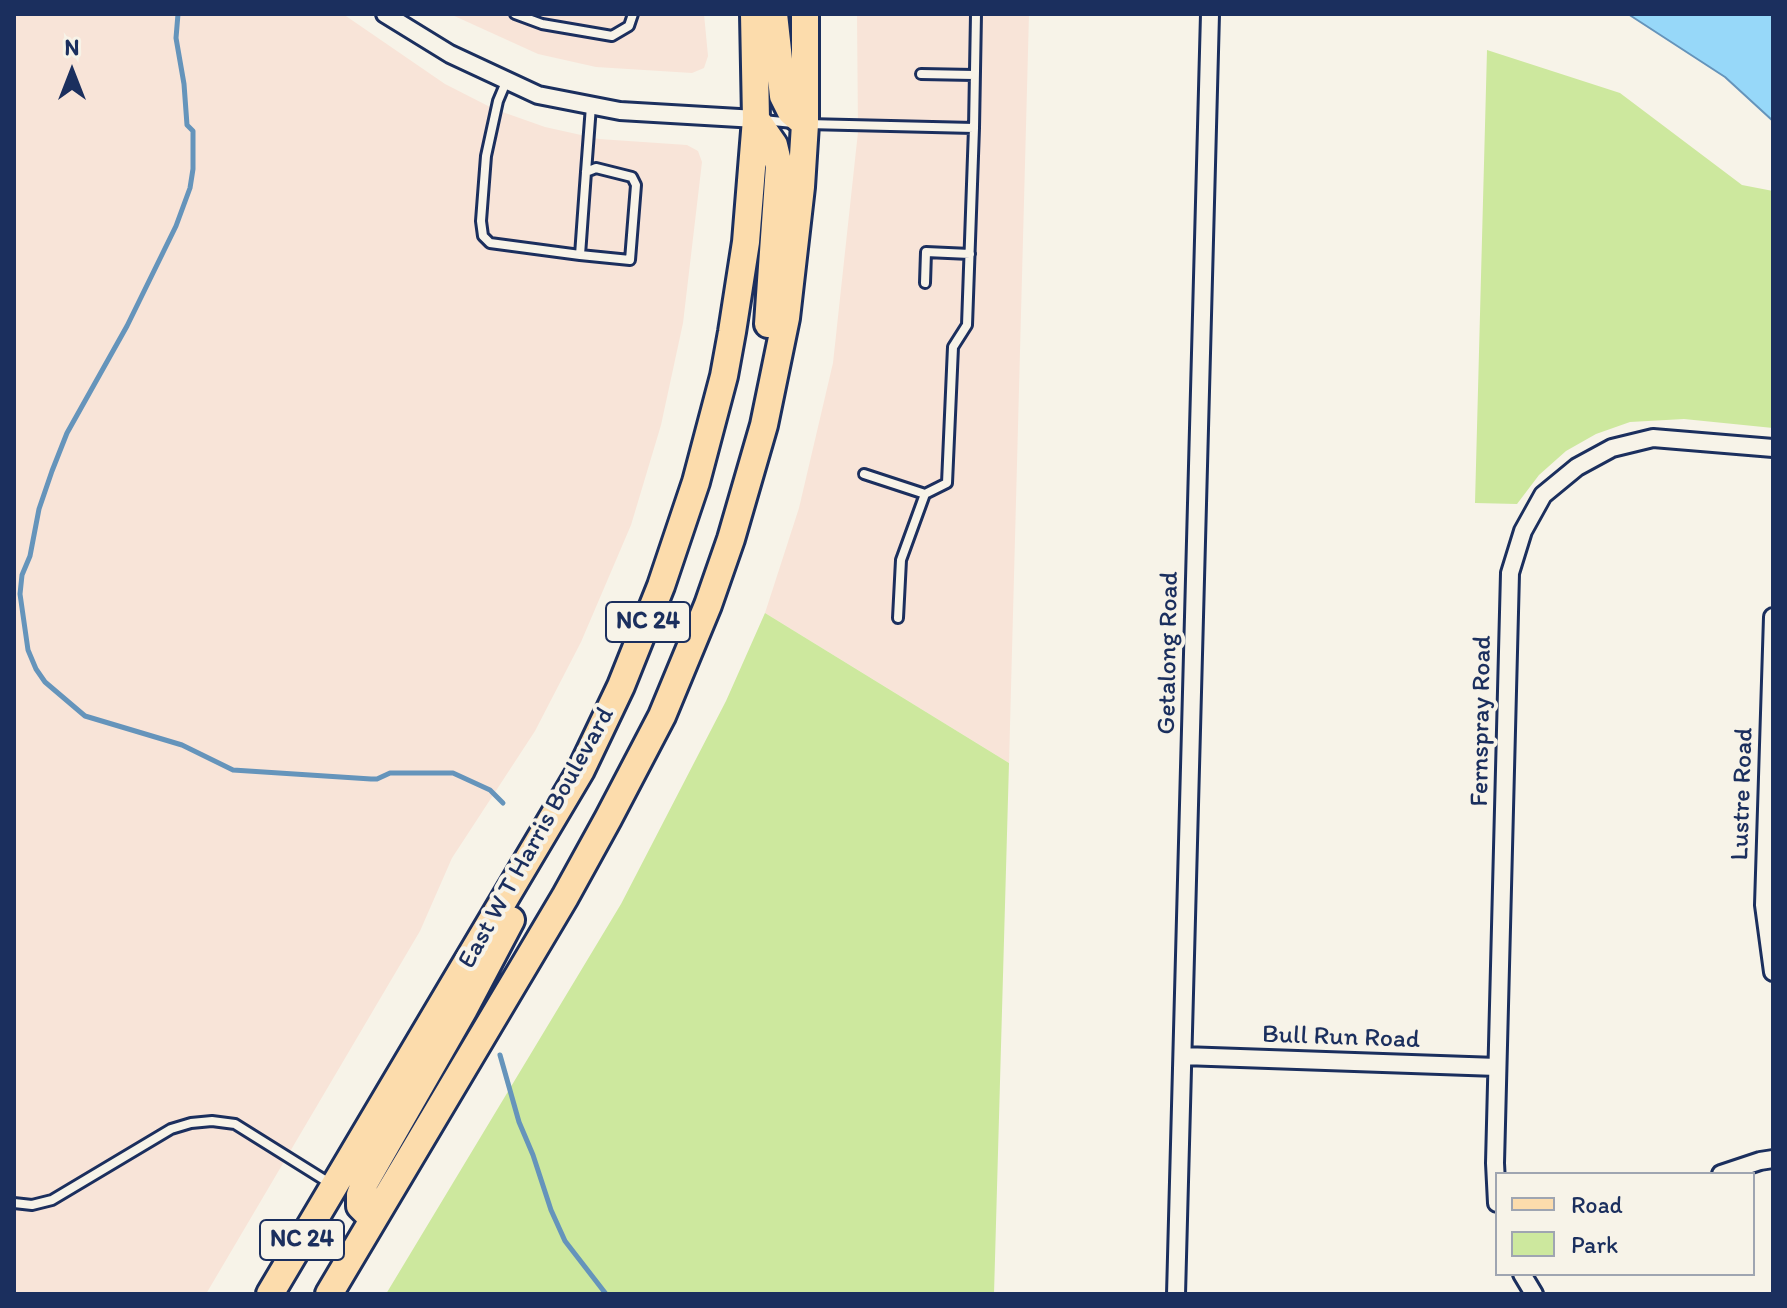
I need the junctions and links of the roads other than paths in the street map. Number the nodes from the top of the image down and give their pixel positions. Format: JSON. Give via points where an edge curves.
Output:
{"nodes":[{"id":1,"x":385,"y":14,"type":"edge"},
{"id":2,"x":515,"y":14,"type":"edge"},
{"id":3,"x":633,"y":14,"type":"edge"},
{"id":4,"x":754,"y":14,"type":"edge"},
{"id":5,"x":774,"y":14,"type":"edge"},
{"id":6,"x":805,"y":14,"type":"edge"},
{"id":7,"x":976,"y":14,"type":"edge"},
{"id":8,"x":1210,"y":14,"type":"edge"},
{"id":9,"x":921,"y":74,"type":"dead end"},
{"id":10,"x":974,"y":75,"type":"junction"},
{"id":11,"x":506,"y":82,"type":"junction"},
{"id":12,"x":591,"y":106,"type":"junction"},
{"id":13,"x":756,"y":119,"type":"junction"},
{"id":14,"x":805,"y":124,"type":"junction"},
{"id":15,"x":974,"y":128,"type":"junction"},
{"id":16,"x":586,"y":172,"type":"junction"},
{"id":17,"x":970,"y":254,"type":"junction"},
{"id":18,"x":580,"y":255,"type":"junction"},
{"id":19,"x":925,"y":283,"type":"dead end"},
{"id":20,"x":1773,"y":448,"type":"edge"},
{"id":21,"x":864,"y":474,"type":"dead end"},
{"id":22,"x":748,"y":482,"type":"junction"},
{"id":23,"x":925,"y":494,"type":"junction"},
{"id":24,"x":1773,"y":617,"type":"edge"},
{"id":25,"x":898,"y":618,"type":"dead end"},
{"id":26,"x":537,"y":845,"type":"junction"},
{"id":27,"x":1773,"y":972,"type":"edge"},
{"id":28,"x":1183,"y":1056,"type":"junction"},
{"id":29,"x":1497,"y":1067,"type":"junction"},
{"id":30,"x":1773,"y":1159,"type":"edge"},
{"id":31,"x":1495,"y":1172,"type":"edge"},
{"id":32,"x":1727,"y":1172,"type":"edge"},
{"id":33,"x":335,"y":1186,"type":"junction"},
{"id":34,"x":14,"y":1203,"type":"edge"},
{"id":35,"x":373,"y":1219,"type":"junction"},
{"id":36,"x":1523,"y":1276,"type":"edge"},
{"id":37,"x":270,"y":1294,"type":"edge"},
{"id":38,"x":329,"y":1294,"type":"edge"},
{"id":39,"x":1176,"y":1294,"type":"edge"},
{"id":40,"x":1534,"y":1294,"type":"edge"}],
"edges":[{"from":1,"to":11,"type":"street"},
{"from":2,"to":3,"type":"lane","via":[[612,36],[629,26]]},
{"from":4,"to":13,"type":"main road","name":"East W T Harris Boulevard","number":"NC 24"},
{"from":5,"to":14,"type":"main road","via":[[783,96]]},
{"from":6,"to":14,"type":"main road","name":"East W T Harris Boulevard","number":"NC 24"},
{"from":7,"to":10,"type":"lane"},
{"from":8,"to":28,"type":"street","name":"Getalong Road"},
{"from":9,"to":10,"type":"lane"},
{"from":10,"to":15,"type":"lane"},
{"from":11,"to":12,"type":"street"},
{"from":11,"to":18,"type":"lane","via":[[486,156],[483,236],[490,243]]},
{"from":12,"to":13,"type":"street"},
{"from":12,"to":16,"type":"lane"},
{"from":13,"to":14,"type":"lane"},
{"from":13,"to":22,"type":"main road","via":[[774,145],[779,166],[770,301]]},
{"from":13,"to":26,"type":"main road","name":"East W T Harris Boulevard","number":"NC 24","via":[[732,332],[696,482],[621,686]]},
{"from":14,"to":15,"type":"lane"},
{"from":14,"to":22,"type":"main road","name":"East W T Harris Boulevard","number":"NC 24","via":[[786,318]]},
{"from":15,"to":17,"type":"lane"},
{"from":16,"to":18,"type":"lane"},
{"from":16,"to":18,"type":"lane","via":[[596,168],[632,177],[635,200],[630,260]]},
{"from":17,"to":19,"type":"lane","via":[[926,252]]},
{"from":17,"to":23,"type":"lane","via":[[967,325],[953,347],[947,483]]},
{"from":20,"to":29,"type":"street","name":"Fernspray Road","via":[[1653,438],[1612,448],[1577,467],[1543,495],[1523,531],[1510,573]]},
{"from":21,"to":23,"type":"lane"},
{"from":22,"to":35,"type":"main road","name":"East W T Harris Boulevard","number":"NC 24","via":[[708,605],[640,760],[565,897]]},
{"from":23,"to":25,"type":"lane","via":[[901,560]]},
{"from":24,"to":27,"type":"street","name":"Lustre Road","via":[[1764,905]]},
{"from":26,"to":33,"type":"main road","name":"East W T Harris Boulevard","number":"NC 24"},
{"from":26,"to":35,"type":"main road","via":[[526,893],[365,1182],[360,1206]]},
{"from":28,"to":29,"type":"street","name":"Bull Run Road"},
{"from":28,"to":39,"type":"street","name":"Getalong Road"},
{"from":29,"to":31,"type":"street","name":"Fernspray Road"},
{"from":30,"to":32,"type":"street"},
{"from":33,"to":34,"type":"lane","via":[[235,1124],[212,1121],[171,1129],[52,1200]]},
{"from":33,"to":37,"type":"main road","name":"East W T Harris Boulevard","number":"NC 24"},
{"from":35,"to":38,"type":"main road","name":"East W T Harris Boulevard","number":"NC 24"},
{"from":36,"to":40,"type":"street"}]}
